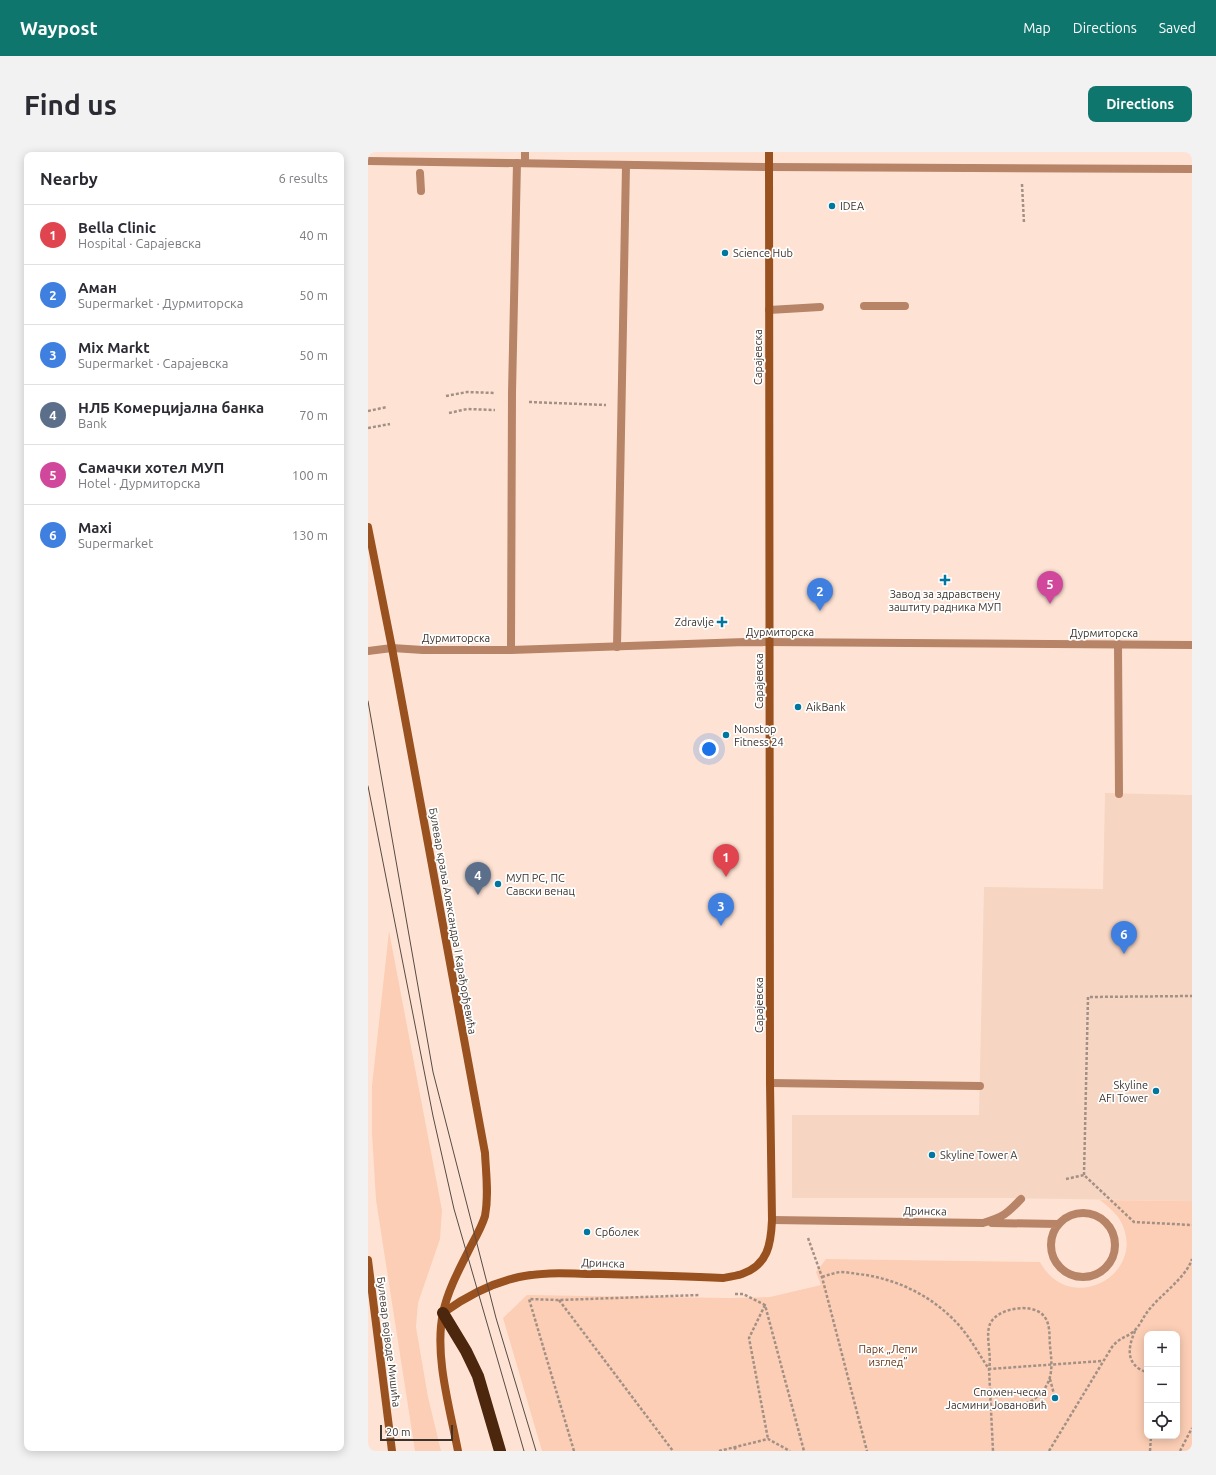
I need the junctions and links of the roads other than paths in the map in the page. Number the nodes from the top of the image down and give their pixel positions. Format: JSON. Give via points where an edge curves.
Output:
{"nodes":[{"id":1,"x":525,"y":152,"type":"edge"},
{"id":2,"x":769,"y":152,"type":"edge"},
{"id":3,"x":368,"y":161,"type":"edge"},
{"id":4,"x":521,"y":163,"type":"junction"},
{"id":5,"x":626,"y":165,"type":"junction"},
{"id":6,"x":769,"y":167,"type":"junction"},
{"id":7,"x":1192,"y":169,"type":"edge"},
{"id":8,"x":420,"y":173,"type":"dead end"},
{"id":9,"x":421,"y":191,"type":"dead end"},
{"id":10,"x":864,"y":306,"type":"dead end"},
{"id":11,"x":905,"y":306,"type":"dead end"},
{"id":12,"x":820,"y":307,"type":"dead end"},
{"id":13,"x":769,"y":310,"type":"junction"},
{"id":14,"x":368,"y":527,"type":"edge"},
{"id":15,"x":770,"y":642,"type":"junction"},
{"id":16,"x":1118,"y":644,"type":"junction"},
{"id":17,"x":1192,"y":645,"type":"edge"},
{"id":18,"x":617,"y":647,"type":"junction"},
{"id":19,"x":392,"y":648,"type":"junction"},
{"id":20,"x":368,"y":650,"type":"edge"},
{"id":21,"x":511,"y":650,"type":"junction"},
{"id":22,"x":1119,"y":794,"type":"dead end"},
{"id":23,"x":770,"y":1083,"type":"junction"},
{"id":24,"x":980,"y":1086,"type":"dead end"},
{"id":25,"x":1021,"y":1199,"type":"dead end"},
{"id":26,"x":772,"y":1220,"type":"junction"},
{"id":27,"x":983,"y":1222,"type":"junction"},
{"id":28,"x":1058,"y":1224,"type":"junction"},
{"id":29,"x":765,"y":1257,"type":"joint"},
{"id":30,"x":368,"y":1260,"type":"edge"},
{"id":31,"x":443,"y":1313,"type":"junction"},
{"id":32,"x":392,"y":1451,"type":"edge"},
{"id":33,"x":458,"y":1451,"type":"edge"},
{"id":34,"x":500,"y":1451,"type":"edge"}],
"edges":[{"from":1,"to":4,"type":"street"},
{"from":2,"to":6,"type":"street","name":"Сарајевска"},
{"from":3,"to":4,"type":"street"},
{"from":4,"to":5,"type":"street"},
{"from":4,"to":21,"type":"street","via":[[512,397]]},
{"from":5,"to":6,"type":"street"},
{"from":5,"to":18,"type":"street"},
{"from":6,"to":7,"type":"street"},
{"from":6,"to":13,"type":"street","name":"Сарајевска"},
{"from":8,"to":9,"type":"street"},
{"from":10,"to":11,"type":"street"},
{"from":12,"to":13,"type":"street"},
{"from":13,"to":15,"type":"street","name":"Сарајевска"},
{"from":14,"to":19,"type":"street","name":"Булевар краља Александра I Карађорђевића"},
{"from":15,"to":16,"type":"street","name":"Дурмиторска"},
{"from":15,"to":18,"type":"street","name":"Дурмиторска"},
{"from":15,"to":23,"type":"street","name":"Сарајевска"},
{"from":16,"to":17,"type":"street","name":"Дурмиторска"},
{"from":16,"to":22,"type":"street"},
{"from":18,"to":21,"type":"street","name":"Дурмиторска"},
{"from":19,"to":20,"type":"street","name":"Дурмиторска"},
{"from":19,"to":21,"type":"street","name":"Дурмиторска"},
{"from":19,"to":31,"type":"street","name":"Булевар краља Александра I Карађорђевића","via":[[485,1153],[487,1192],[484,1218],[457,1272]]},
{"from":23,"to":24,"type":"street"},
{"from":23,"to":26,"type":"street","name":"Сарајевска"},
{"from":25,"to":27,"type":"street","name":"Дринска","via":[[1001,1218]]},
{"from":26,"to":27,"type":"street","name":"Дринска"},
{"from":26,"to":29,"type":"street","name":"Сарајевска","via":[[771,1239]]},
{"from":27,"to":28,"type":"street"},
{"from":28,"to":28,"type":"street","via":[[1076,1213],[1087,1213],[1106,1222],[1115,1241],[1111,1261],[1096,1275],[1074,1276],[1065,1271],[1057,1264],[1051,1244]]},
{"from":29,"to":31,"type":"street","name":"Дринска","via":[[742,1275],[723,1278],[552,1273],[520,1276],[478,1292]]},
{"from":30,"to":32,"type":"street","name":"Булевар војводе Мишића"},
{"from":31,"to":33,"type":"street","via":[[440,1355]]},
{"from":31,"to":34,"type":"highway","via":[[478,1376]]}]}
